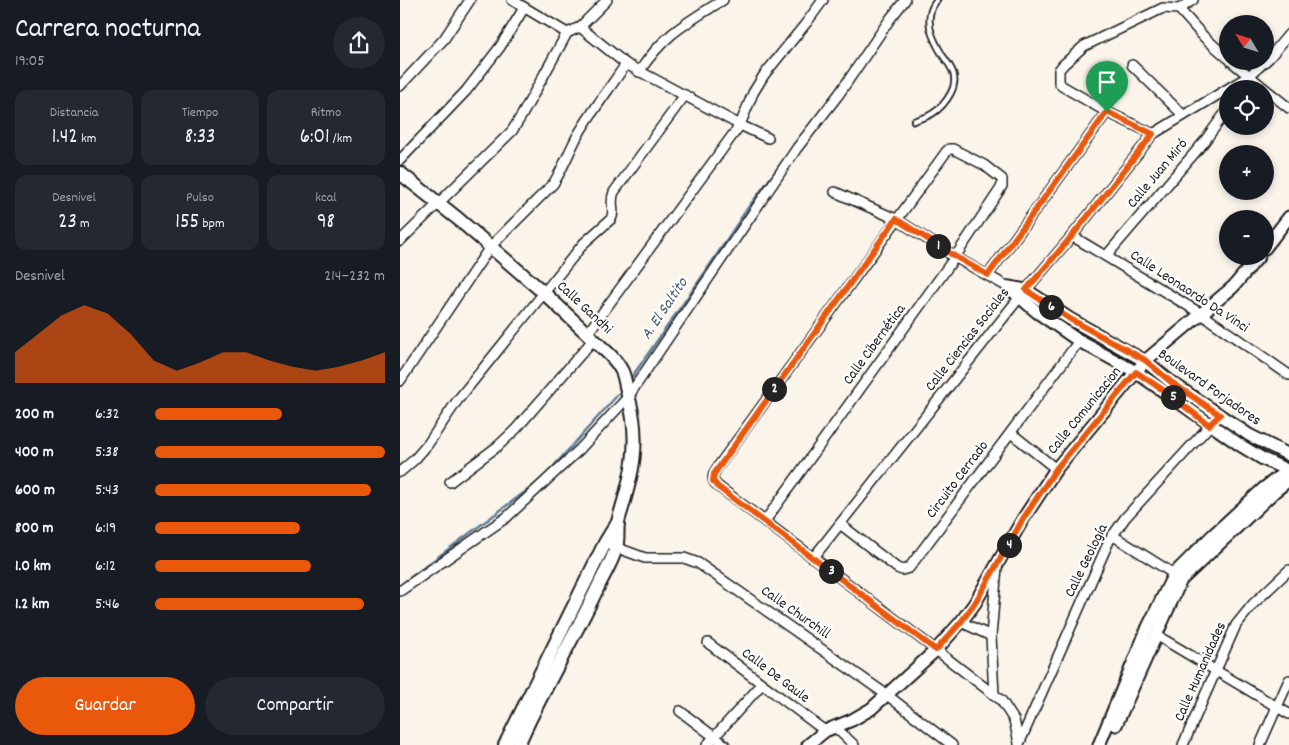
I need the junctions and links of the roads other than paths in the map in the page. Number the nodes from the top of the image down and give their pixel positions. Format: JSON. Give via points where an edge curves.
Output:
{"nodes":[{"id":1,"x":470,"y":0,"type":"edge"},
{"id":2,"x":512,"y":0,"type":"edge"},
{"id":3,"x":607,"y":0,"type":"edge"},
{"id":4,"x":723,"y":0,"type":"edge"},
{"id":5,"x":823,"y":0,"type":"edge"},
{"id":6,"x":905,"y":0,"type":"edge"},
{"id":7,"x":937,"y":0,"type":"edge"},
{"id":8,"x":1193,"y":0,"type":"edge"},
{"id":9,"x":524,"y":8,"type":"junction"},
{"id":10,"x":1179,"y":9,"type":"junction"},
{"id":11,"x":580,"y":27,"type":"junction"},
{"id":12,"x":567,"y":33,"type":"junction"},
{"id":13,"x":1289,"y":34,"type":"edge"},
{"id":14,"x":1219,"y":50,"type":"edge"},
{"id":15,"x":626,"y":64,"type":"junction"},
{"id":16,"x":1132,"y":65,"type":"dead end"},
{"id":17,"x":1242,"y":70,"type":"edge"},
{"id":18,"x":639,"y":72,"type":"junction"},
{"id":19,"x":1249,"y":76,"type":"junction"},
{"id":20,"x":1243,"y":80,"type":"edge"},
{"id":21,"x":1254,"y":80,"type":"edge"},
{"id":22,"x":400,"y":86,"type":"edge"},
{"id":23,"x":685,"y":95,"type":"junction"},
{"id":24,"x":1219,"y":95,"type":"edge"},
{"id":25,"x":1274,"y":96,"type":"edge"},
{"id":26,"x":1289,"y":108,"type":"edge"},
{"id":27,"x":1107,"y":112,"type":"junction"},
{"id":28,"x":1183,"y":115,"type":"junction"},
{"id":29,"x":914,"y":121,"type":"dead end"},
{"id":30,"x":1219,"y":121,"type":"edge"},
{"id":31,"x":740,"y":125,"type":"junction"},
{"id":32,"x":1153,"y":134,"type":"junction"},
{"id":33,"x":768,"y":138,"type":"dead end"},
{"id":34,"x":400,"y":160,"type":"edge"},
{"id":35,"x":400,"y":173,"type":"edge"},
{"id":36,"x":836,"y":192,"type":"dead end"},
{"id":37,"x":438,"y":203,"type":"junction"},
{"id":38,"x":1289,"y":217,"type":"edge"},
{"id":39,"x":896,"y":219,"type":"junction"},
{"id":40,"x":1072,"y":236,"type":"junction"},
{"id":41,"x":1274,"y":236,"type":"edge"},
{"id":42,"x":400,"y":241,"type":"edge"},
{"id":43,"x":490,"y":247,"type":"junction"},
{"id":44,"x":1107,"y":255,"type":"junction"},
{"id":45,"x":956,"y":257,"type":"junction"},
{"id":46,"x":1251,"y":265,"type":"edge"},
{"id":47,"x":988,"y":275,"type":"junction"},
{"id":48,"x":1008,"y":287,"type":"joint"},
{"id":49,"x":543,"y":292,"type":"junction"},
{"id":50,"x":1022,"y":294,"type":"junction"},
{"id":51,"x":1200,"y":313,"type":"junction"},
{"id":52,"x":590,"y":337,"type":"junction"},
{"id":53,"x":1079,"y":341,"type":"junction"},
{"id":54,"x":1145,"y":360,"type":"junction"},
{"id":55,"x":1136,"y":372,"type":"junction"},
{"id":56,"x":1289,"y":375,"type":"edge"},
{"id":57,"x":400,"y":380,"type":"edge"},
{"id":58,"x":628,"y":397,"type":"junction"},
{"id":59,"x":1220,"y":415,"type":"junction"},
{"id":60,"x":1209,"y":425,"type":"junction"},
{"id":61,"x":1011,"y":433,"type":"junction"},
{"id":62,"x":1289,"y":456,"type":"edge"},
{"id":63,"x":1056,"y":469,"type":"junction"},
{"id":64,"x":1289,"y":471,"type":"edge"},
{"id":65,"x":400,"y":472,"type":"edge"},
{"id":66,"x":1289,"y":480,"type":"edge"},
{"id":67,"x":450,"y":482,"type":"dead end"},
{"id":68,"x":765,"y":521,"type":"junction"},
{"id":69,"x":840,"y":524,"type":"junction"},
{"id":70,"x":1112,"y":535,"type":"junction"},
{"id":71,"x":611,"y":545,"type":"junction"},
{"id":72,"x":813,"y":558,"type":"junction"},
{"id":73,"x":997,"y":567,"type":"junction"},
{"id":74,"x":1289,"y":570,"type":"edge"},
{"id":75,"x":1174,"y":574,"type":"junction"},
{"id":76,"x":400,"y":591,"type":"edge"},
{"id":77,"x":961,"y":622,"type":"junction"},
{"id":78,"x":1156,"y":635,"type":"junction"},
{"id":79,"x":991,"y":636,"type":"junction"},
{"id":80,"x":708,"y":643,"type":"dead end"},
{"id":81,"x":936,"y":650,"type":"junction"},
{"id":82,"x":1216,"y":670,"type":"junction"},
{"id":83,"x":1289,"y":680,"type":"edge"},
{"id":84,"x":762,"y":684,"type":"junction"},
{"id":85,"x":887,"y":695,"type":"junction"},
{"id":86,"x":994,"y":695,"type":"junction"},
{"id":87,"x":1278,"y":707,"type":"junction"},
{"id":88,"x":680,"y":711,"type":"dead end"},
{"id":89,"x":1289,"y":714,"type":"edge"},
{"id":90,"x":830,"y":729,"type":"junction"},
{"id":91,"x":714,"y":737,"type":"junction"},
{"id":92,"x":1019,"y":744,"type":"edge"},
{"id":93,"x":505,"y":745,"type":"edge"},
{"id":94,"x":518,"y":745,"type":"edge"},
{"id":95,"x":707,"y":745,"type":"edge"},
{"id":96,"x":725,"y":745,"type":"edge"},
{"id":97,"x":808,"y":745,"type":"edge"},
{"id":98,"x":854,"y":745,"type":"edge"},
{"id":99,"x":952,"y":745,"type":"edge"},
{"id":100,"x":1099,"y":745,"type":"edge"},
{"id":101,"x":1107,"y":745,"type":"edge"},
{"id":102,"x":1183,"y":745,"type":"edge"},
{"id":103,"x":1260,"y":745,"type":"edge"}],
"edges":[{"from":1,"to":22,"type":"street","via":[[444,39]]},
{"from":2,"to":9,"type":"street"},
{"from":3,"to":11,"type":"street"},
{"from":4,"to":18,"type":"street","via":[[673,32],[651,54]]},
{"from":5,"to":31,"type":"street","via":[[764,75],[753,92]]},
{"from":6,"to":58,"type":"street","via":[[797,148]]},
{"from":7,"to":29,"type":"lane","via":[[930,8],[928,22],[934,41],[952,70],[954,82],[947,100],[938,109]]},
{"from":8,"to":10,"type":"street"},
{"from":9,"to":12,"type":"street"},
{"from":9,"to":34,"type":"street","via":[[500,47],[466,91]]},
{"from":10,"to":14,"type":"street"},
{"from":10,"to":27,"type":"street","via":[[1163,8],[1084,46],[1059,70],[1062,86]]},
{"from":11,"to":12,"type":"street"},
{"from":11,"to":15,"type":"street"},
{"from":12,"to":37,"type":"street","via":[[512,131]]},
{"from":13,"to":19,"type":"street","name":"Calle Ciencias Sociales"},
{"from":15,"to":18,"type":"street"},
{"from":15,"to":43,"type":"street","via":[[584,125],[553,184]]},
{"from":16,"to":28,"type":"street"},
{"from":17,"to":19,"type":"street"},
{"from":18,"to":23,"type":"street"},
{"from":19,"to":20,"type":"street","name":"Calle Ciencias Sociales"},
{"from":19,"to":21,"type":"street"},
{"from":23,"to":31,"type":"street"},
{"from":23,"to":49,"type":"street","via":[[614,192],[611,202],[613,216],[584,243]]},
{"from":24,"to":28,"type":"street","name":"Calle Ciencias Sociales"},
{"from":25,"to":26,"type":"street"},
{"from":27,"to":32,"type":"street"},
{"from":27,"to":47,"type":"street"},
{"from":28,"to":32,"type":"street","name":"Calle Ciencias Sociales"},
{"from":30,"to":44,"type":"street","name":"Calle Juan Miró"},
{"from":31,"to":33,"type":"street"},
{"from":31,"to":52,"type":"street"},
{"from":32,"to":40,"type":"street","name":"Calle Ciencias Sociales"},
{"from":35,"to":37,"type":"main road","name":"Calle Gandhi"},
{"from":36,"to":39,"type":"street","name":"Boulevard Forjadores"},
{"from":37,"to":42,"type":"street"},
{"from":37,"to":43,"type":"main road","name":"Calle Gandhi"},
{"from":38,"to":41,"type":"street"},
{"from":39,"to":45,"type":"street","name":"Boulevard Forjadores"},
{"from":39,"to":45,"type":"street","name":"Calle Cibernética","via":[[949,149],[984,165],[1002,182]]},
{"from":39,"to":68,"type":"street","via":[[712,478],[715,484]]},
{"from":40,"to":44,"type":"street","name":"Calle Leonaordo Da Vinci"},
{"from":40,"to":50,"type":"street","name":"Calle Ciencias Sociales"},
{"from":43,"to":49,"type":"main road","name":"Calle Gandhi"},
{"from":43,"to":57,"type":"street"},
{"from":44,"to":51,"type":"street","name":"Calle Leonaordo Da Vinci"},
{"from":45,"to":47,"type":"street","name":"Boulevard Forjadores"},
{"from":45,"to":68,"type":"street","name":"Calle Cibernética"},
{"from":46,"to":51,"type":"street","name":"Calle Comunicacion","via":[[1233,287]]},
{"from":47,"to":48,"type":"street","name":"Boulevard Forjadores"},
{"from":48,"to":50,"type":"street","name":"Boulevard Forjadores"},
{"from":49,"to":52,"type":"main road","name":"Calle Gandhi"},
{"from":49,"to":65,"type":"street","via":[[457,401],[428,444]]},
{"from":50,"to":53,"type":"street","name":"Boulevard Forjadores"},
{"from":50,"to":54,"type":"street","name":"Boulevard Forjadores"},
{"from":50,"to":69,"type":"street","name":"Calle Ciencias Sociales"},
{"from":51,"to":54,"type":"street","name":"Calle Comunicacion"},
{"from":51,"to":56,"type":"street","name":"Calle Leonaordo Da Vinci"},
{"from":52,"to":58,"type":"main road","name":"Calle Gandhi","via":[[621,368]]},
{"from":52,"to":67,"type":"street","via":[[516,428],[498,446]]},
{"from":53,"to":55,"type":"street","name":"Boulevard Forjadores"},
{"from":53,"to":61,"type":"street","name":"Circuito Cerrado"},
{"from":54,"to":55,"type":"street","name":"Calle Comunicacion"},
{"from":54,"to":59,"type":"street","name":"Boulevard Forjadores"},
{"from":55,"to":60,"type":"street","name":"Boulevard Forjadores"},
{"from":55,"to":63,"type":"street","name":"Calle Comunicacion"},
{"from":58,"to":71,"type":"main road","name":"Calle Gandhi","via":[[635,430],[635,454]]},
{"from":58,"to":76,"type":"street","via":[[580,449],[507,517]]},
{"from":59,"to":60,"type":"street","name":"Calle Geología"},
{"from":59,"to":62,"type":"street","name":"Boulevard Forjadores"},
{"from":60,"to":64,"type":"street","name":"Boulevard Forjadores","via":[[1263,459]]},
{"from":60,"to":70,"type":"street","name":"Calle Geología"},
{"from":61,"to":63,"type":"street"},
{"from":61,"to":69,"type":"street","name":"Circuito Cerrado","via":[[905,570],[894,566]]},
{"from":63,"to":73,"type":"street","name":"Calle Comunicacion"},
{"from":64,"to":75,"type":"street","via":[[1263,489]]},
{"from":66,"to":78,"type":"street","via":[[1181,580]]},
{"from":68,"to":72,"type":"street"},
{"from":69,"to":72,"type":"street","name":"Calle Ciencias Sociales"},
{"from":70,"to":75,"type":"street"},
{"from":70,"to":92,"type":"street","name":"Calle Geología"},
{"from":71,"to":85,"type":"street","name":"Calle Churchill","via":[[645,558],[694,561]]},
{"from":71,"to":93,"type":"main road","name":"Calle Gandhi"},
{"from":71,"to":94,"type":"main road","name":"Calle Gandhi","via":[[584,617]]},
{"from":72,"to":81,"type":"street"},
{"from":73,"to":77,"type":"street","name":"Calle Comunicacion"},
{"from":73,"to":79,"type":"street"},
{"from":74,"to":82,"type":"street","name":"Calle Humanidades","via":[[1244,613]]},
{"from":75,"to":100,"type":"street"},
{"from":77,"to":79,"type":"street"},
{"from":77,"to":81,"type":"street","name":"Calle Comunicacion"},
{"from":78,"to":82,"type":"street"},
{"from":78,"to":101,"type":"street"},
{"from":79,"to":86,"type":"street"},
{"from":80,"to":84,"type":"street","name":"Calle De Gaule"},
{"from":81,"to":85,"type":"street","name":"Calle Comunicacion"},
{"from":81,"to":86,"type":"street"},
{"from":82,"to":87,"type":"street"},
{"from":82,"to":102,"type":"street","name":"Calle Humanidades"},
{"from":83,"to":87,"type":"street"},
{"from":84,"to":90,"type":"street","name":"Calle De Gaule"},
{"from":84,"to":91,"type":"street"},
{"from":85,"to":90,"type":"street","name":"Calle Comunicacion","via":[[861,715]]},
{"from":85,"to":99,"type":"street","name":"Calle Churchill"},
{"from":86,"to":92,"type":"street","via":[[1010,712]]},
{"from":87,"to":89,"type":"street"},
{"from":87,"to":103,"type":"street"},
{"from":88,"to":91,"type":"street"},
{"from":90,"to":97,"type":"street","name":"Calle Comunicacion"},
{"from":90,"to":98,"type":"street","name":"Calle De Gaule"},
{"from":91,"to":95,"type":"street"},
{"from":91,"to":96,"type":"street"}]}
